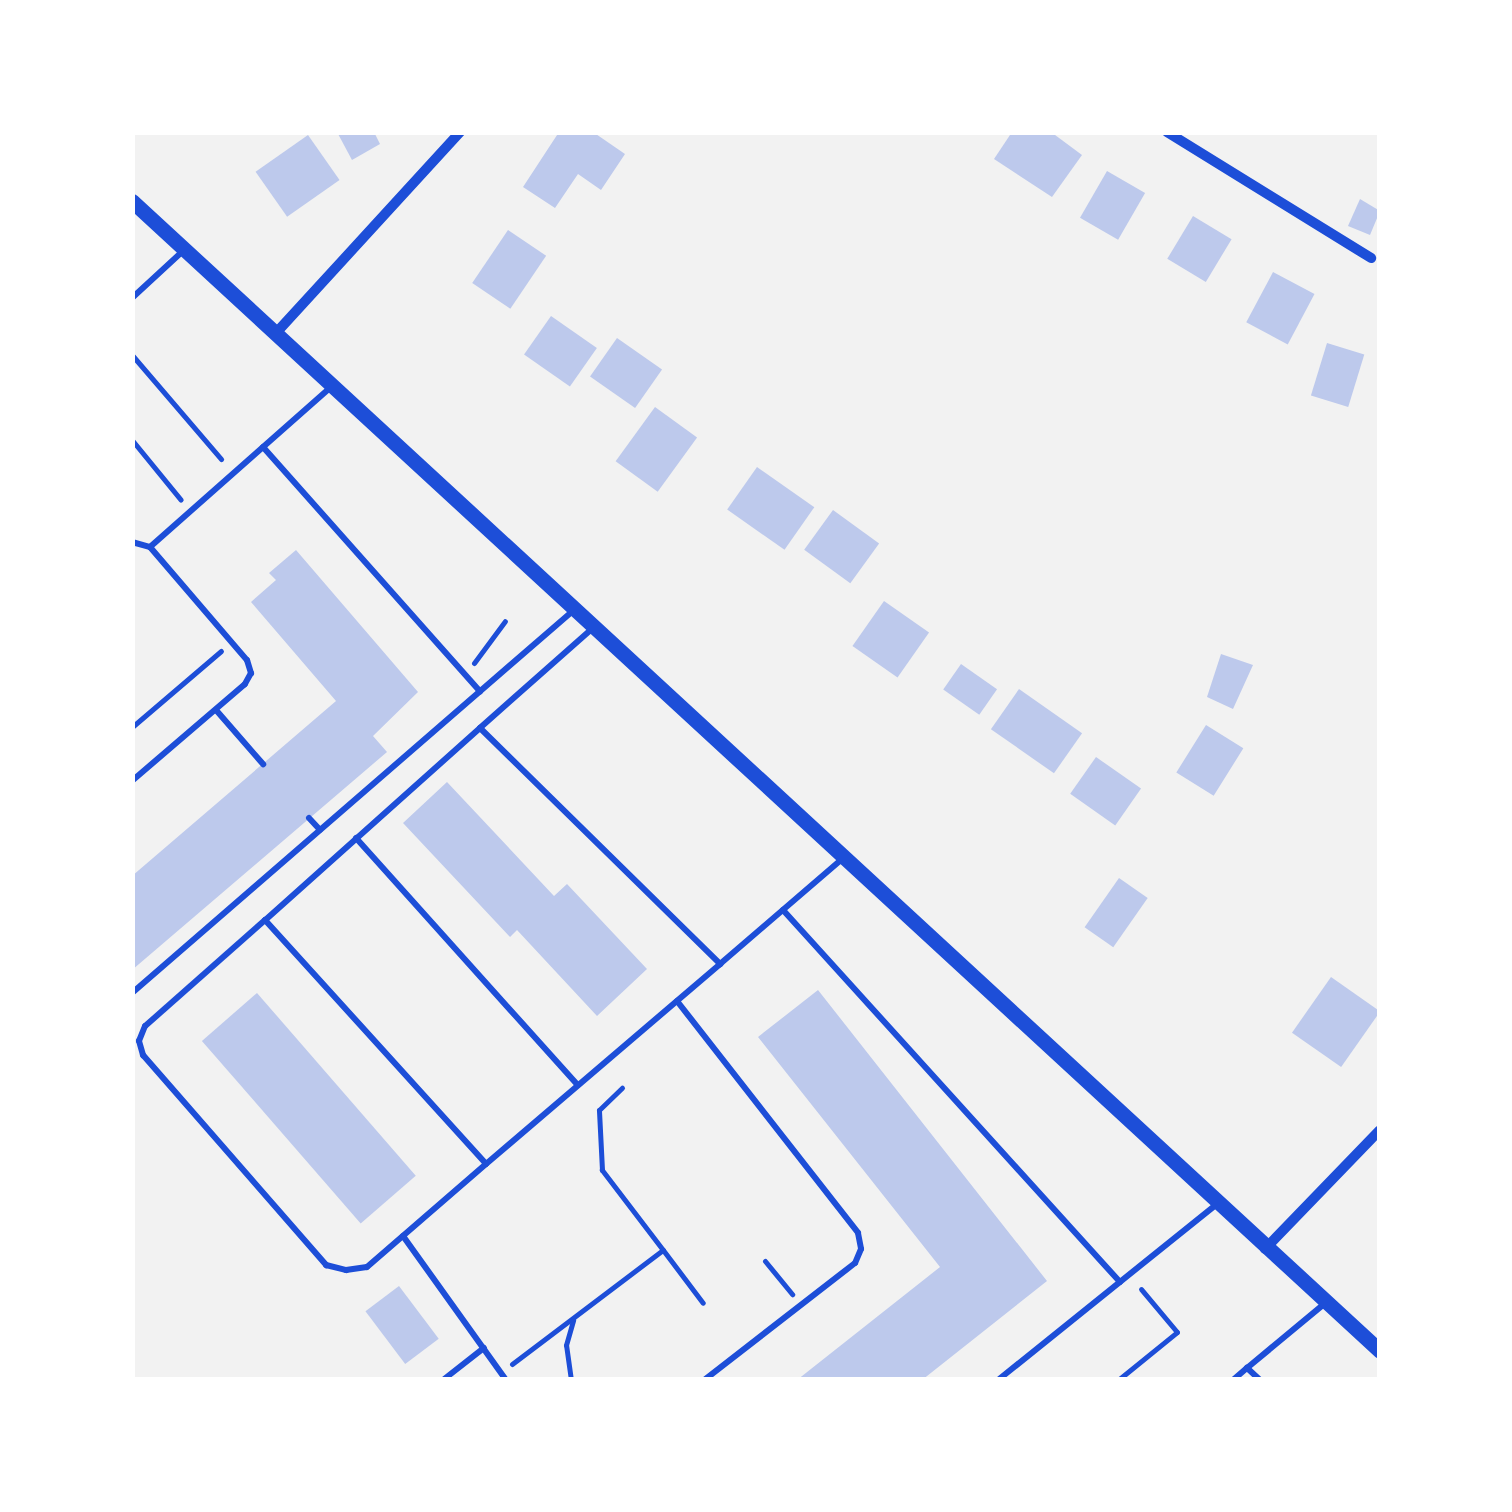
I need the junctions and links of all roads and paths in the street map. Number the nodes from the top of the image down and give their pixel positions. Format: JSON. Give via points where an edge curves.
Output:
{"nodes":[{"id":1,"x":460,"y":132,"type":"edge"},
{"id":2,"x":1168,"y":132,"type":"edge"},
{"id":3,"x":132,"y":201,"type":"edge"},
{"id":4,"x":184,"y":250,"type":"junction"},
{"id":5,"x":1372,"y":258,"type":"dead end"},
{"id":6,"x":132,"y":298,"type":"edge"},
{"id":7,"x":276,"y":333,"type":"junction"},
{"id":8,"x":132,"y":355,"type":"edge"},
{"id":9,"x":332,"y":386,"type":"junction"},
{"id":10,"x":132,"y":440,"type":"edge"},
{"id":11,"x":262,"y":447,"type":"junction"},
{"id":12,"x":234,"y":474,"type":"junction"},
{"id":13,"x":191,"y":512,"type":"junction"},
{"id":14,"x":132,"y":542,"type":"edge"},
{"id":15,"x":150,"y":548,"type":"junction"},
{"id":16,"x":576,"y":608,"type":"junction"},
{"id":17,"x":505,"y":621,"type":"dead end"},
{"id":18,"x":595,"y":626,"type":"junction"},
{"id":19,"x":232,"y":642,"type":"junction"},
{"id":20,"x":178,"y":670,"type":"dead end"},
{"id":21,"x":466,"y":675,"type":"junction"},
{"id":22,"x":187,"y":680,"type":"junction"},
{"id":23,"x":480,"y":691,"type":"junction"},
{"id":24,"x":216,"y":710,"type":"junction"},
{"id":25,"x":132,"y":727,"type":"edge"},
{"id":26,"x":480,"y":728,"type":"junction"},
{"id":27,"x":263,"y":764,"type":"dead end"},
{"id":28,"x":132,"y":781,"type":"edge"},
{"id":29,"x":309,"y":818,"type":"dead end"},
{"id":30,"x":320,"y":830,"type":"junction"},
{"id":31,"x":356,"y":838,"type":"junction"},
{"id":32,"x":842,"y":859,"type":"junction"},
{"id":33,"x":784,"y":910,"type":"junction"},
{"id":34,"x":264,"y":920,"type":"junction"},
{"id":35,"x":720,"y":964,"type":"junction"},
{"id":36,"x":132,"y":993,"type":"edge"},
{"id":37,"x":677,"y":1001,"type":"junction"},
{"id":38,"x":578,"y":1085,"type":"junction"},
{"id":39,"x":622,"y":1088,"type":"dead end"},
{"id":40,"x":1380,"y":1130,"type":"edge"},
{"id":41,"x":486,"y":1164,"type":"junction"},
{"id":42,"x":1216,"y":1205,"type":"junction"},
{"id":43,"x":402,"y":1236,"type":"junction"},
{"id":44,"x":663,"y":1250,"type":"junction"},
{"id":45,"x":1264,"y":1250,"type":"junction"},
{"id":46,"x":765,"y":1261,"type":"dead end"},
{"id":47,"x":1129,"y":1275,"type":"junction"},
{"id":48,"x":1120,"y":1282,"type":"junction"},
{"id":49,"x":785,"y":1286,"type":"dead end"},
{"id":50,"x":704,"y":1303,"type":"dead end"},
{"id":51,"x":1325,"y":1303,"type":"junction"},
{"id":52,"x":574,"y":1317,"type":"junction"},
{"id":53,"x":484,"y":1348,"type":"junction"},
{"id":54,"x":1380,"y":1351,"type":"edge"},
{"id":55,"x":1247,"y":1368,"type":"junction"},
{"id":56,"x":504,"y":1376,"type":"edge"},
{"id":57,"x":444,"y":1380,"type":"edge"},
{"id":58,"x":571,"y":1380,"type":"edge"},
{"id":59,"x":704,"y":1380,"type":"edge"},
{"id":60,"x":998,"y":1380,"type":"edge"},
{"id":61,"x":1118,"y":1380,"type":"edge"},
{"id":62,"x":1233,"y":1380,"type":"edge"},
{"id":63,"x":1260,"y":1380,"type":"edge"}],
"edges":[{"from":1,"to":7,"type":"street"},
{"from":2,"to":5,"type":"street"},
{"from":3,"to":4,"type":"street"},
{"from":4,"to":6,"type":"lane"},
{"from":4,"to":7,"type":"street"},
{"from":7,"to":9,"type":"street"},
{"from":8,"to":12,"type":"path"},
{"from":9,"to":11,"type":"lane"},
{"from":9,"to":16,"type":"street"},
{"from":10,"to":13,"type":"path"},
{"from":11,"to":12,"type":"lane"},
{"from":11,"to":21,"type":"lane"},
{"from":12,"to":13,"type":"lane"},
{"from":13,"to":15,"type":"lane"},
{"from":14,"to":15,"type":"lane"},
{"from":15,"to":19,"type":"lane"},
{"from":16,"to":18,"type":"street"},
{"from":16,"to":23,"type":"lane"},
{"from":17,"to":21,"type":"path"},
{"from":18,"to":26,"type":"lane"},
{"from":18,"to":32,"type":"street"},
{"from":19,"to":22,"type":"path"},
{"from":19,"to":24,"type":"lane","via":[[251,673]]},
{"from":20,"to":22,"type":"path"},
{"from":21,"to":23,"type":"lane"},
{"from":22,"to":25,"type":"path"},
{"from":23,"to":30,"type":"lane"},
{"from":24,"to":27,"type":"lane"},
{"from":24,"to":28,"type":"lane"},
{"from":26,"to":31,"type":"lane"},
{"from":26,"to":35,"type":"lane"},
{"from":29,"to":30,"type":"lane"},
{"from":30,"to":36,"type":"lane"},
{"from":31,"to":34,"type":"lane"},
{"from":31,"to":38,"type":"lane"},
{"from":32,"to":33,"type":"lane"},
{"from":32,"to":42,"type":"street"},
{"from":33,"to":35,"type":"lane"},
{"from":33,"to":48,"type":"lane"},
{"from":34,"to":41,"type":"lane"},
{"from":34,"to":43,"type":"lane","via":[[145,1026],[139,1040],[143,1055],[326,1264],[346,1270],[367,1266]]},
{"from":35,"to":37,"type":"lane"},
{"from":37,"to":38,"type":"lane"},
{"from":37,"to":59,"type":"lane","via":[[858,1232],[860,1248],[855,1263]]},
{"from":38,"to":41,"type":"lane"},
{"from":39,"to":44,"type":"path","via":[[599,1110],[602,1170]]},
{"from":40,"to":45,"type":"street"},
{"from":41,"to":43,"type":"lane"},
{"from":42,"to":45,"type":"street"},
{"from":42,"to":47,"type":"lane"},
{"from":43,"to":53,"type":"lane"},
{"from":44,"to":50,"type":"path"},
{"from":44,"to":52,"type":"path"},
{"from":45,"to":51,"type":"street"},
{"from":46,"to":49,"type":"path"},
{"from":47,"to":48,"type":"lane"},
{"from":47,"to":61,"type":"path","via":[[1178,1332]]},
{"from":48,"to":60,"type":"lane"},
{"from":51,"to":54,"type":"street"},
{"from":51,"to":55,"type":"lane"},
{"from":52,"to":56,"type":"path"},
{"from":52,"to":58,"type":"path","via":[[566,1345]]},
{"from":53,"to":56,"type":"lane"},
{"from":53,"to":57,"type":"lane"},
{"from":55,"to":62,"type":"lane"},
{"from":55,"to":63,"type":"lane"}]}
